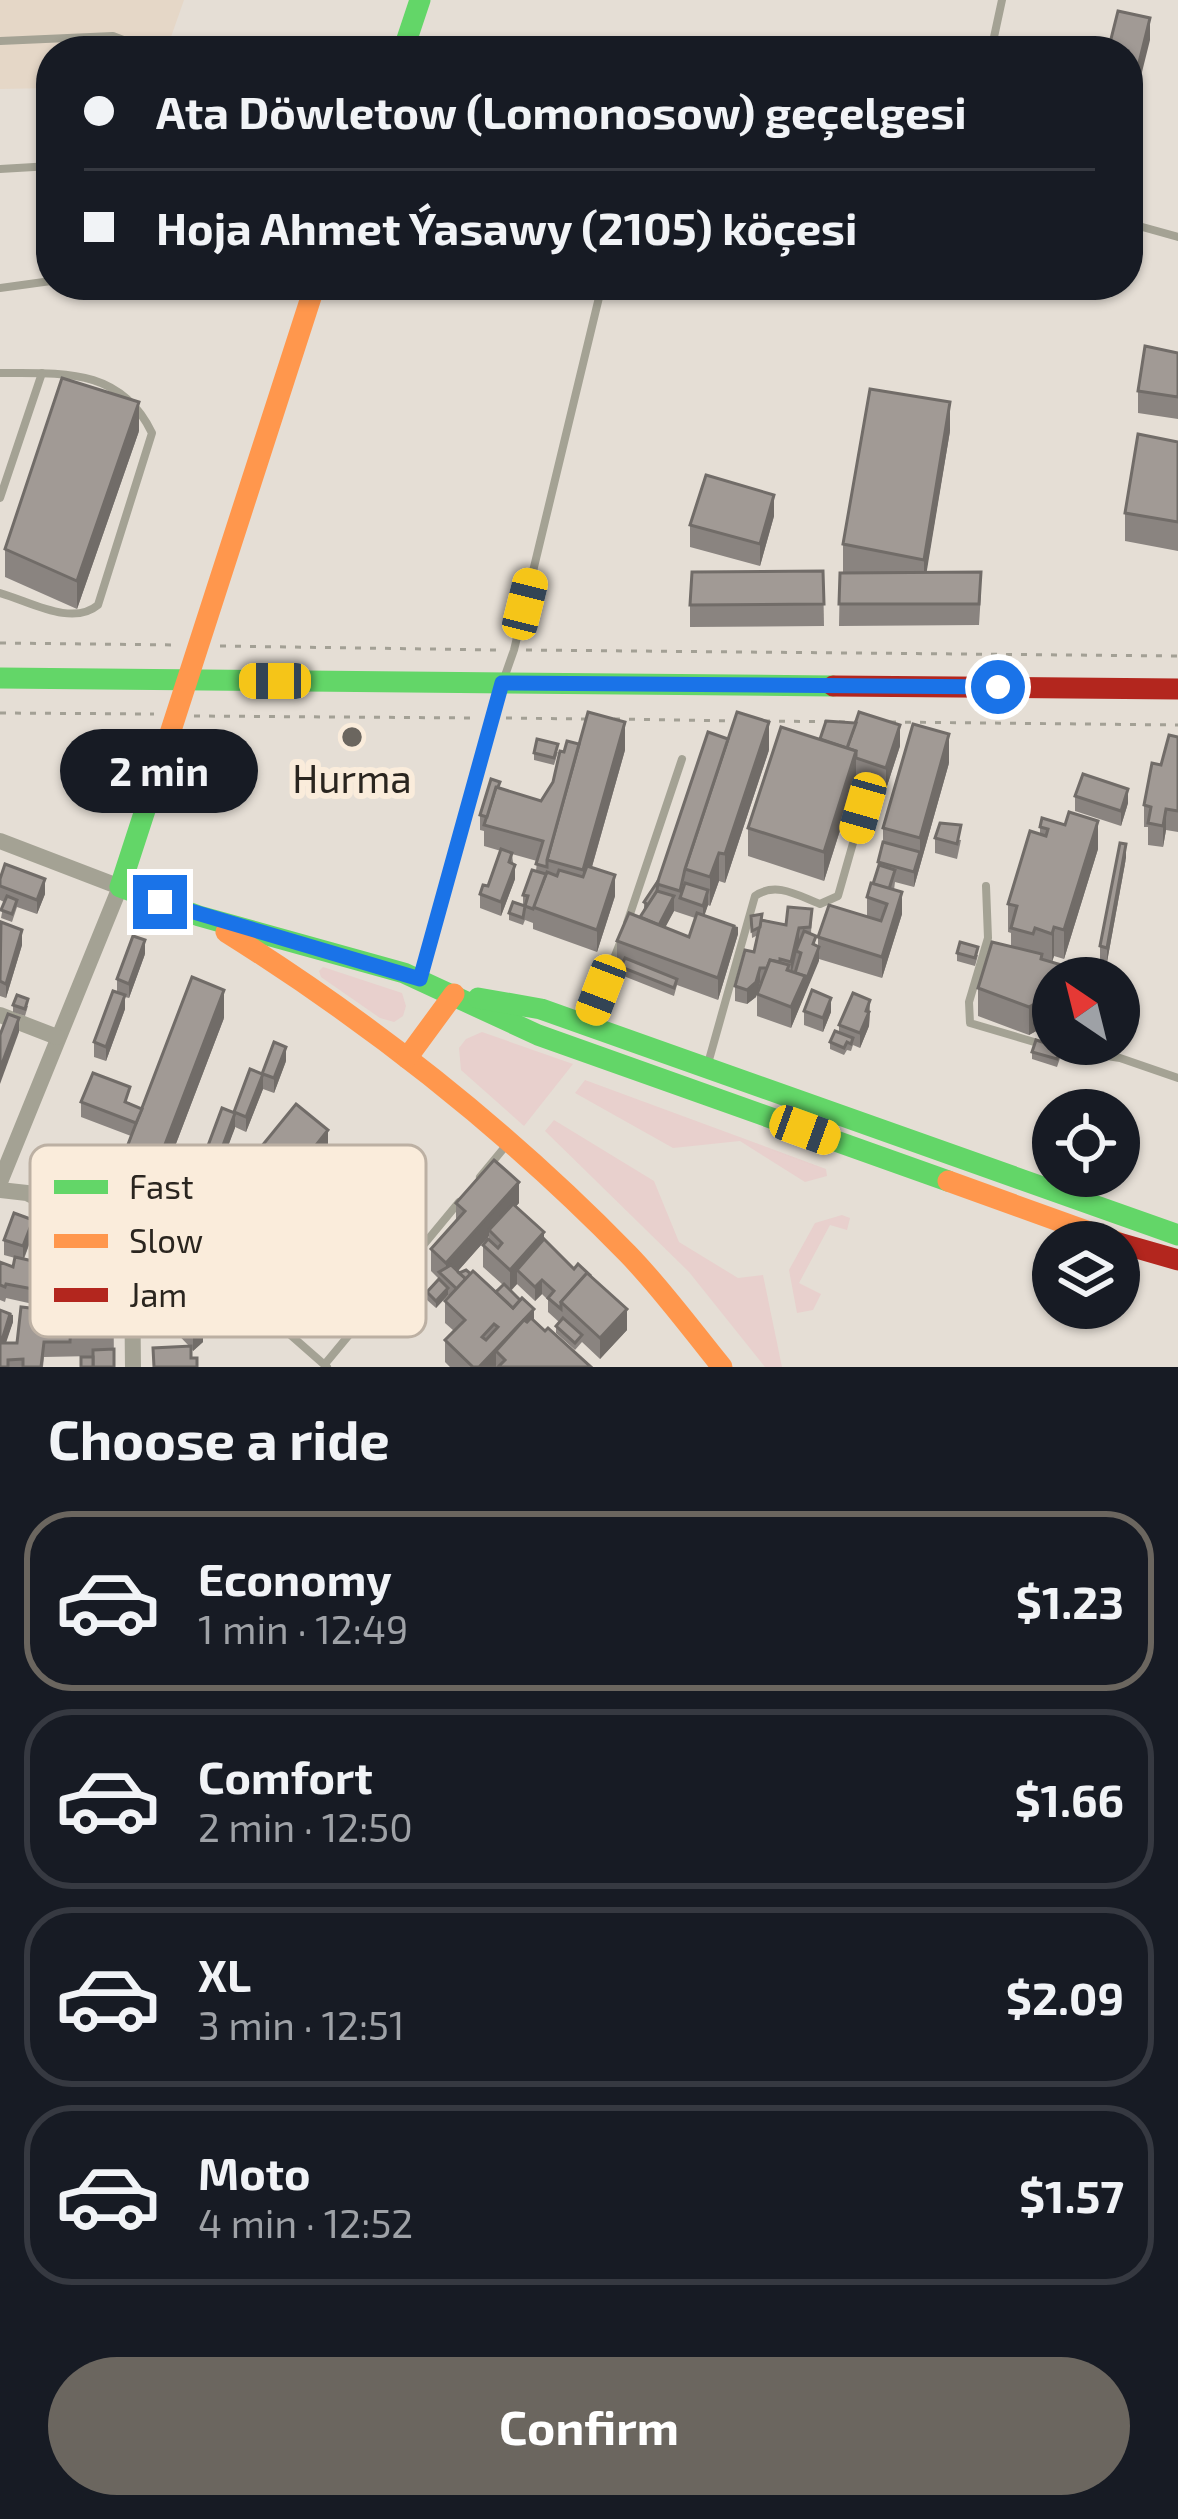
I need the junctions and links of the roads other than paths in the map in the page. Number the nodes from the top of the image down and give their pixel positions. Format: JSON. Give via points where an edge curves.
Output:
{"nodes":[{"id":1,"x":420,"y":0,"type":"edge"},
{"id":2,"x":1002,"y":0,"type":"edge"},
{"id":3,"x":408,"y":36,"type":"edge"},
{"id":4,"x":994,"y":36,"type":"edge"},
{"id":5,"x":36,"y":39,"type":"edge"},
{"id":6,"x":0,"y":41,"type":"edge"},
{"id":7,"x":36,"y":167,"type":"edge"},
{"id":8,"x":0,"y":170,"type":"edge"},
{"id":9,"x":1143,"y":227,"type":"edge"},
{"id":10,"x":1178,"y":237,"type":"edge"},
{"id":11,"x":36,"y":283,"type":"edge"},
{"id":12,"x":0,"y":288,"type":"edge"},
{"id":13,"x":310,"y":300,"type":"edge"},
{"id":14,"x":598,"y":300,"type":"edge"},
{"id":15,"x":0,"y":373,"type":"edge"},
{"id":16,"x":42,"y":373,"type":"junction"},
{"id":17,"x":0,"y":498,"type":"edge"},
{"id":18,"x":0,"y":592,"type":"edge"},
{"id":19,"x":0,"y":678,"type":"edge"},
{"id":20,"x":184,"y":680,"type":"junction"},
{"id":21,"x":502,"y":683,"type":"junction"},
{"id":22,"x":1178,"y":689,"type":"edge"},
{"id":23,"x":682,"y":759,"type":"dead end"},
{"id":24,"x":863,"y":808,"type":"dead end"},
{"id":25,"x":0,"y":841,"type":"edge"},
{"id":26,"x":986,"y":886,"type":"dead end"},
{"id":27,"x":120,"y":887,"type":"junction"},
{"id":28,"x":200,"y":916,"type":"junction"},
{"id":29,"x":420,"y":979,"type":"junction"},
{"id":30,"x":454,"y":994,"type":"junction"},
{"id":31,"x":0,"y":1015,"type":"edge"},
{"id":32,"x":588,"y":1026,"type":"junction"},
{"id":33,"x":57,"y":1037,"type":"junction"},
{"id":34,"x":407,"y":1058,"type":"junction"},
{"id":35,"x":706,"y":1068,"type":"junction"},
{"id":36,"x":1178,"y":1078,"type":"edge"},
{"id":37,"x":510,"y":1141,"type":"junction"},
{"id":38,"x":0,"y":1186,"type":"edge"},
{"id":39,"x":30,"y":1194,"type":"edge"},
{"id":40,"x":1059,"y":1221,"type":"edge"},
{"id":41,"x":1178,"y":1235,"type":"edge"},
{"id":42,"x":426,"y":1243,"type":"edge"},
{"id":43,"x":1140,"y":1249,"type":"edge"},
{"id":44,"x":1178,"y":1261,"type":"edge"},
{"id":45,"x":133,"y":1337,"type":"edge"},
{"id":46,"x":294,"y":1337,"type":"edge"},
{"id":47,"x":349,"y":1337,"type":"edge"},
{"id":48,"x":326,"y":1365,"type":"edge"},
{"id":49,"x":133,"y":1367,"type":"edge"},
{"id":50,"x":722,"y":1367,"type":"edge"}],
"edges":[{"from":1,"to":3,"type":"street"},
{"from":2,"to":4,"type":"lane"},
{"from":5,"to":6,"type":"lane"},
{"from":7,"to":8,"type":"lane"},
{"from":9,"to":10,"type":"lane"},
{"from":11,"to":12,"type":"lane"},
{"from":13,"to":20,"type":"street"},
{"from":14,"to":21,"type":"lane"},
{"from":15,"to":16,"type":"lane"},
{"from":16,"to":17,"type":"lane"},
{"from":16,"to":18,"type":"lane","via":[[94,377],[142,412],[152,433],[98,605],[72,615]]},
{"from":19,"to":20,"type":"street"},
{"from":20,"to":21,"type":"street"},
{"from":20,"to":27,"type":"street"},
{"from":21,"to":22,"type":"street"},
{"from":21,"to":29,"type":"lane"},
{"from":23,"to":32,"type":"lane"},
{"from":24,"to":35,"type":"lane","via":[[838,896],[820,904],[780,889],[755,896]]},
{"from":25,"to":27,"type":"street"},
{"from":26,"to":36,"type":"lane","via":[[988,938],[970,1023]]},
{"from":27,"to":28,"type":"street"},
{"from":27,"to":33,"type":"street"},
{"from":28,"to":29,"type":"street"},
{"from":28,"to":34,"type":"street","via":[[322,992]]},
{"from":29,"to":30,"type":"street"},
{"from":30,"to":32,"type":"street"},
{"from":30,"to":34,"type":"street"},
{"from":30,"to":40,"type":"street","via":[[538,1035]]},
{"from":31,"to":33,"type":"street"},
{"from":32,"to":35,"type":"street"},
{"from":33,"to":38,"type":"street"},
{"from":34,"to":37,"type":"street"},
{"from":35,"to":41,"type":"street"},
{"from":37,"to":42,"type":"lane"},
{"from":37,"to":50,"type":"street","via":[[589,1212]]},
{"from":38,"to":39,"type":"street"},
{"from":43,"to":44,"type":"street"},
{"from":45,"to":49,"type":"street"},
{"from":46,"to":48,"type":"lane"},
{"from":47,"to":48,"type":"lane"}]}
